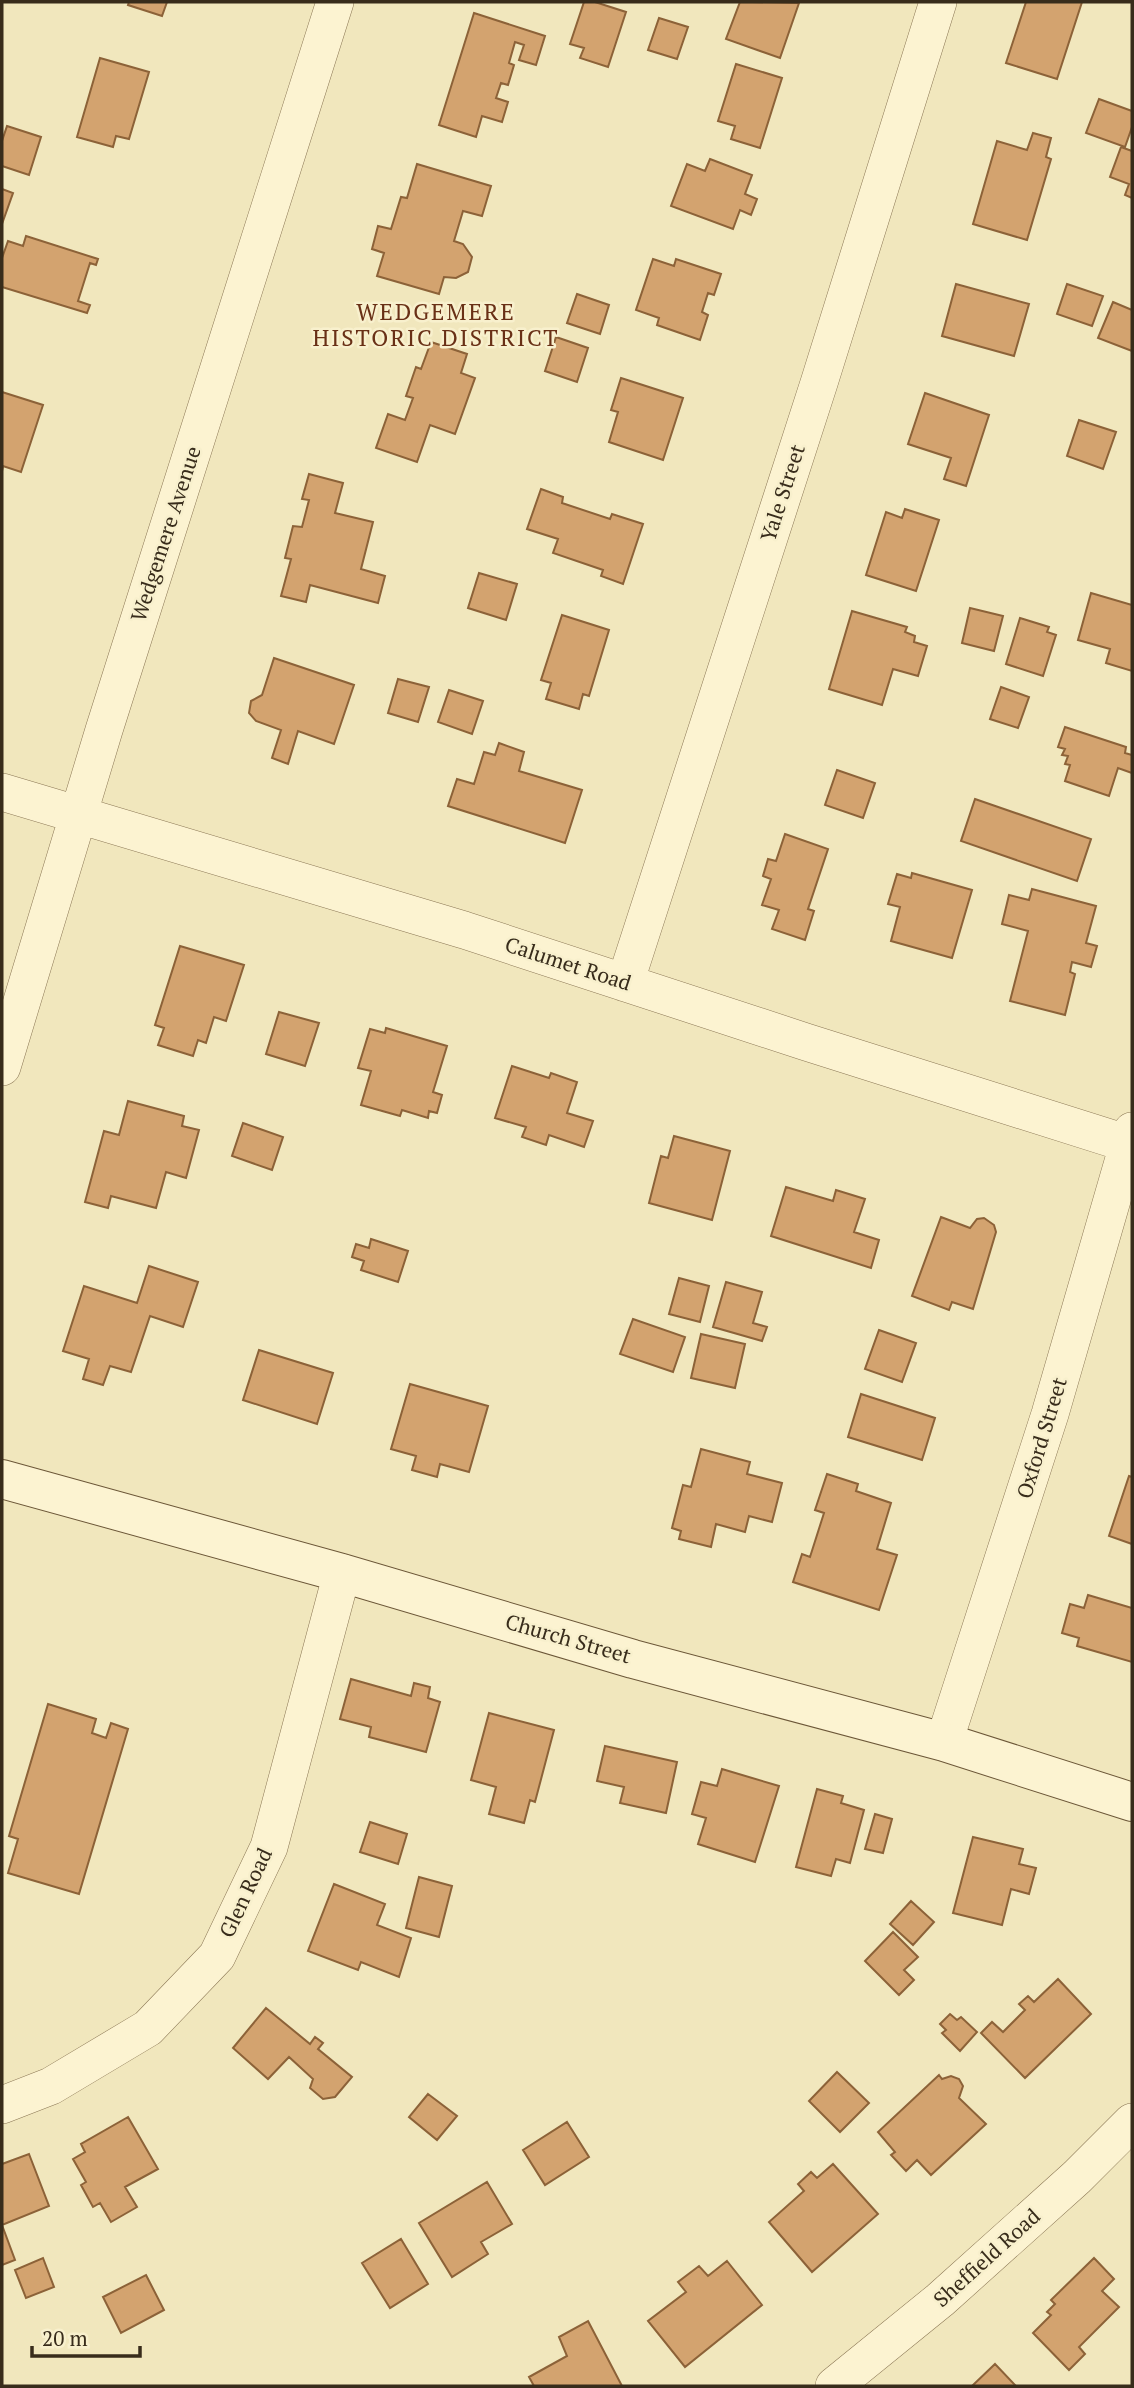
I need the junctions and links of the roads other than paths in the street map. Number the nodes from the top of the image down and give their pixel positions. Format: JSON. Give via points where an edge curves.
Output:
{"nodes":[{"id":1,"x":335,"y":2,"type":"edge"},
{"id":2,"x":938,"y":2,"type":"edge"},
{"id":3,"x":2,"y":792,"type":"edge"},
{"id":4,"x":79,"y":815,"type":"junction"},
{"id":5,"x":625,"y":983,"type":"junction"},
{"id":6,"x":2,"y":1067,"type":"edge"},
{"id":7,"x":1131,"y":1140,"type":"edge"},
{"id":8,"x":2,"y":1479,"type":"edge"},
{"id":9,"x":342,"y":1573,"type":"junction"},
{"id":10,"x":944,"y":1742,"type":"junction"},
{"id":11,"x":1132,"y":1802,"type":"edge"},
{"id":12,"x":2,"y":2105,"type":"edge"},
{"id":13,"x":1132,"y":2122,"type":"edge"},
{"id":14,"x":835,"y":2386,"type":"edge"}],
"edges":[{"from":1,"to":4,"type":"street","name":"Wedgemere Avenue"},
{"from":2,"to":5,"type":"street","name":"Yale Street"},
{"from":3,"to":4,"type":"street","name":"Calumet Road"},
{"from":4,"to":5,"type":"street","name":"Calumet Road"},
{"from":4,"to":6,"type":"street","name":"Wedgemere Avenue"},
{"from":5,"to":7,"type":"street","name":"Calumet Road"},
{"from":7,"to":10,"type":"street","name":"Oxford Street","via":[[1051,1414]]},
{"from":8,"to":9,"type":"main road","name":"Church Street"},
{"from":9,"to":10,"type":"main road","name":"Church Street","via":[[633,1659]]},
{"from":9,"to":12,"type":"street","name":"Glen Road","via":[[269,1847],[217,1956],[148,2028],[51,2086]]},
{"from":10,"to":11,"type":"main road","name":"Church Street"},
{"from":13,"to":14,"type":"street","name":"Sheffield Road","via":[[950,2291]]}]}
